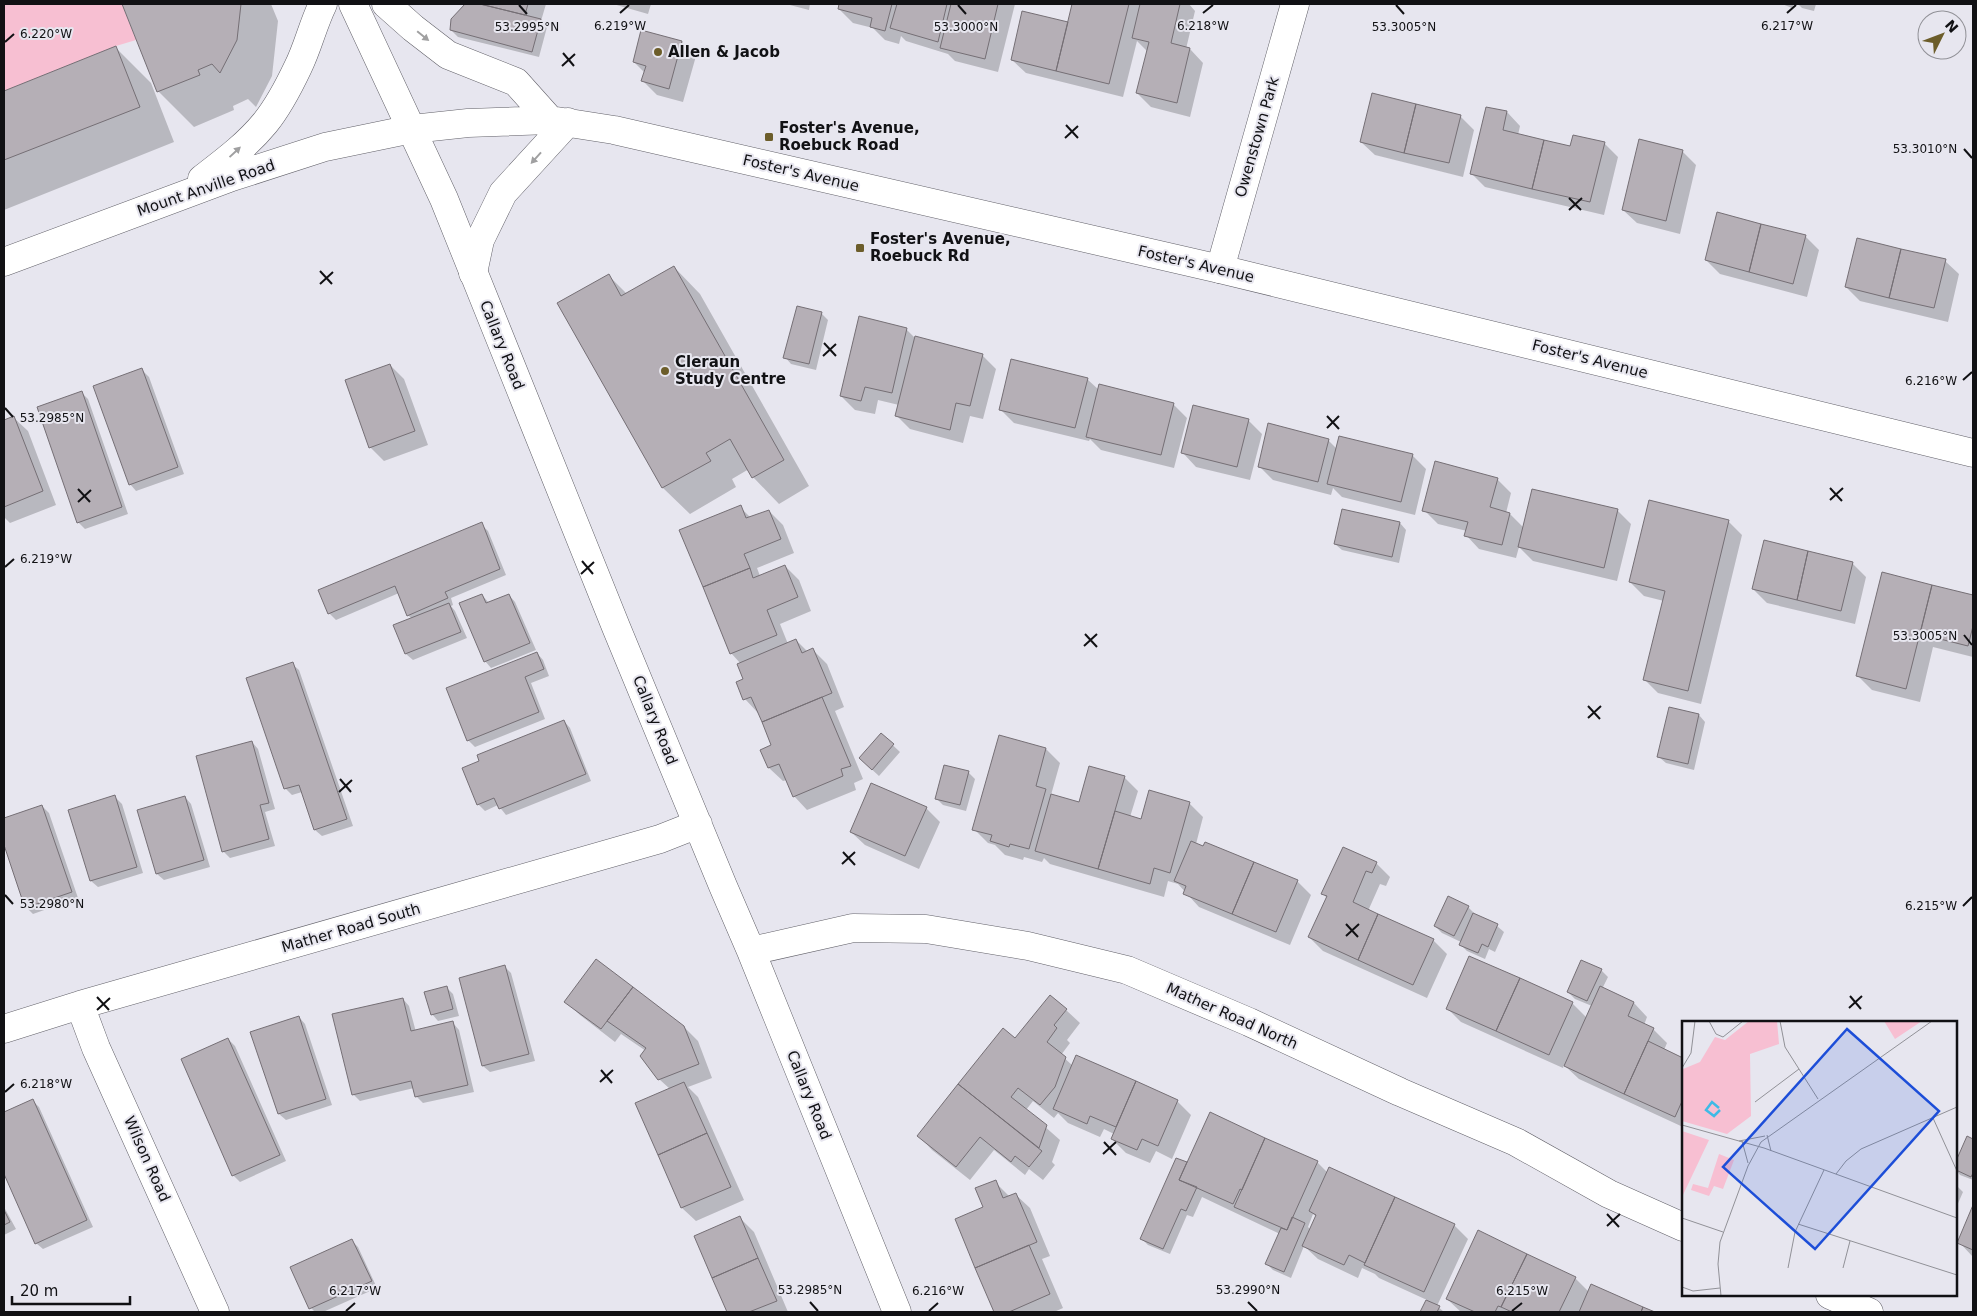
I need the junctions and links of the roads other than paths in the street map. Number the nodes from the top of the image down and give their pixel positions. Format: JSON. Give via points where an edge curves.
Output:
{"nodes":[{"id":1,"x":323,"y":4,"type":"edge"},
{"id":2,"x":353,"y":4,"type":"edge"},
{"id":3,"x":386,"y":4,"type":"edge"},
{"id":4,"x":1294,"y":4,"type":"edge"},
{"id":5,"x":559,"y":121,"type":"junction"},
{"id":6,"x":412,"y":129,"type":"junction"},
{"id":7,"x":183,"y":194,"type":"junction"},
{"id":8,"x":4,"y":262,"type":"edge"},
{"id":9,"x":1220,"y":269,"type":"junction"},
{"id":10,"x":473,"y":273,"type":"junction"},
{"id":11,"x":1973,"y":453,"type":"edge"},
{"id":12,"x":698,"y":824,"type":"junction"},
{"id":13,"x":751,"y":952,"type":"junction"},
{"id":14,"x":80,"y":1005,"type":"junction"},
{"id":15,"x":4,"y":1029,"type":"edge"},
{"id":16,"x":1682,"y":1227,"type":"edge"},
{"id":17,"x":1832,"y":1296,"type":"edge"},
{"id":18,"x":215,"y":1312,"type":"edge"},
{"id":19,"x":897,"y":1312,"type":"edge"},
{"id":20,"x":1869,"y":1312,"type":"edge"}],
"edges":[{"from":7,"to":1,"type":"street","one_way":true,"via":[[234,154],[264,123],[299,66]]},
{"from":2,"to":6,"type":"street","name":"Callary Road"},
{"from":3,"to":5,"type":"street","one_way":true,"via":[[448,55],[516,82]]},
{"from":4,"to":9,"type":"street","name":"Owenstown Park"},
{"from":5,"to":6,"type":"street","name":"Foster's Avenue","via":[[468,123]]},
{"from":5,"to":9,"type":"street","name":"Foster's Avenue","via":[[614,130]]},
{"from":5,"to":10,"type":"street","one_way":true,"via":[[503,193],[480,240]]},
{"from":6,"to":7,"type":"street","name":"Mount Anville Road","via":[[326,147]]},
{"from":6,"to":10,"type":"street","name":"Callary Road"},
{"from":7,"to":8,"type":"street","name":"Mount Anville Road"},
{"from":9,"to":11,"type":"street","name":"Foster's Avenue"},
{"from":10,"to":12,"type":"street","name":"Callary Road"},
{"from":12,"to":13,"type":"street","name":"Callary Road"},
{"from":12,"to":14,"type":"street","name":"Mather Road South","via":[[660,839]]},
{"from":13,"to":16,"type":"street","name":"Mather Road North","via":[[853,928],[926,929],[1028,946],[1126,970],[1516,1142],[1609,1194]]},
{"from":13,"to":19,"type":"street","name":"Callary Road"},
{"from":14,"to":15,"type":"street","name":"Mather Road South"},
{"from":14,"to":18,"type":"street","name":"Wilson Road","via":[[96,1048]]},
{"from":17,"to":20,"type":"street"}]}
